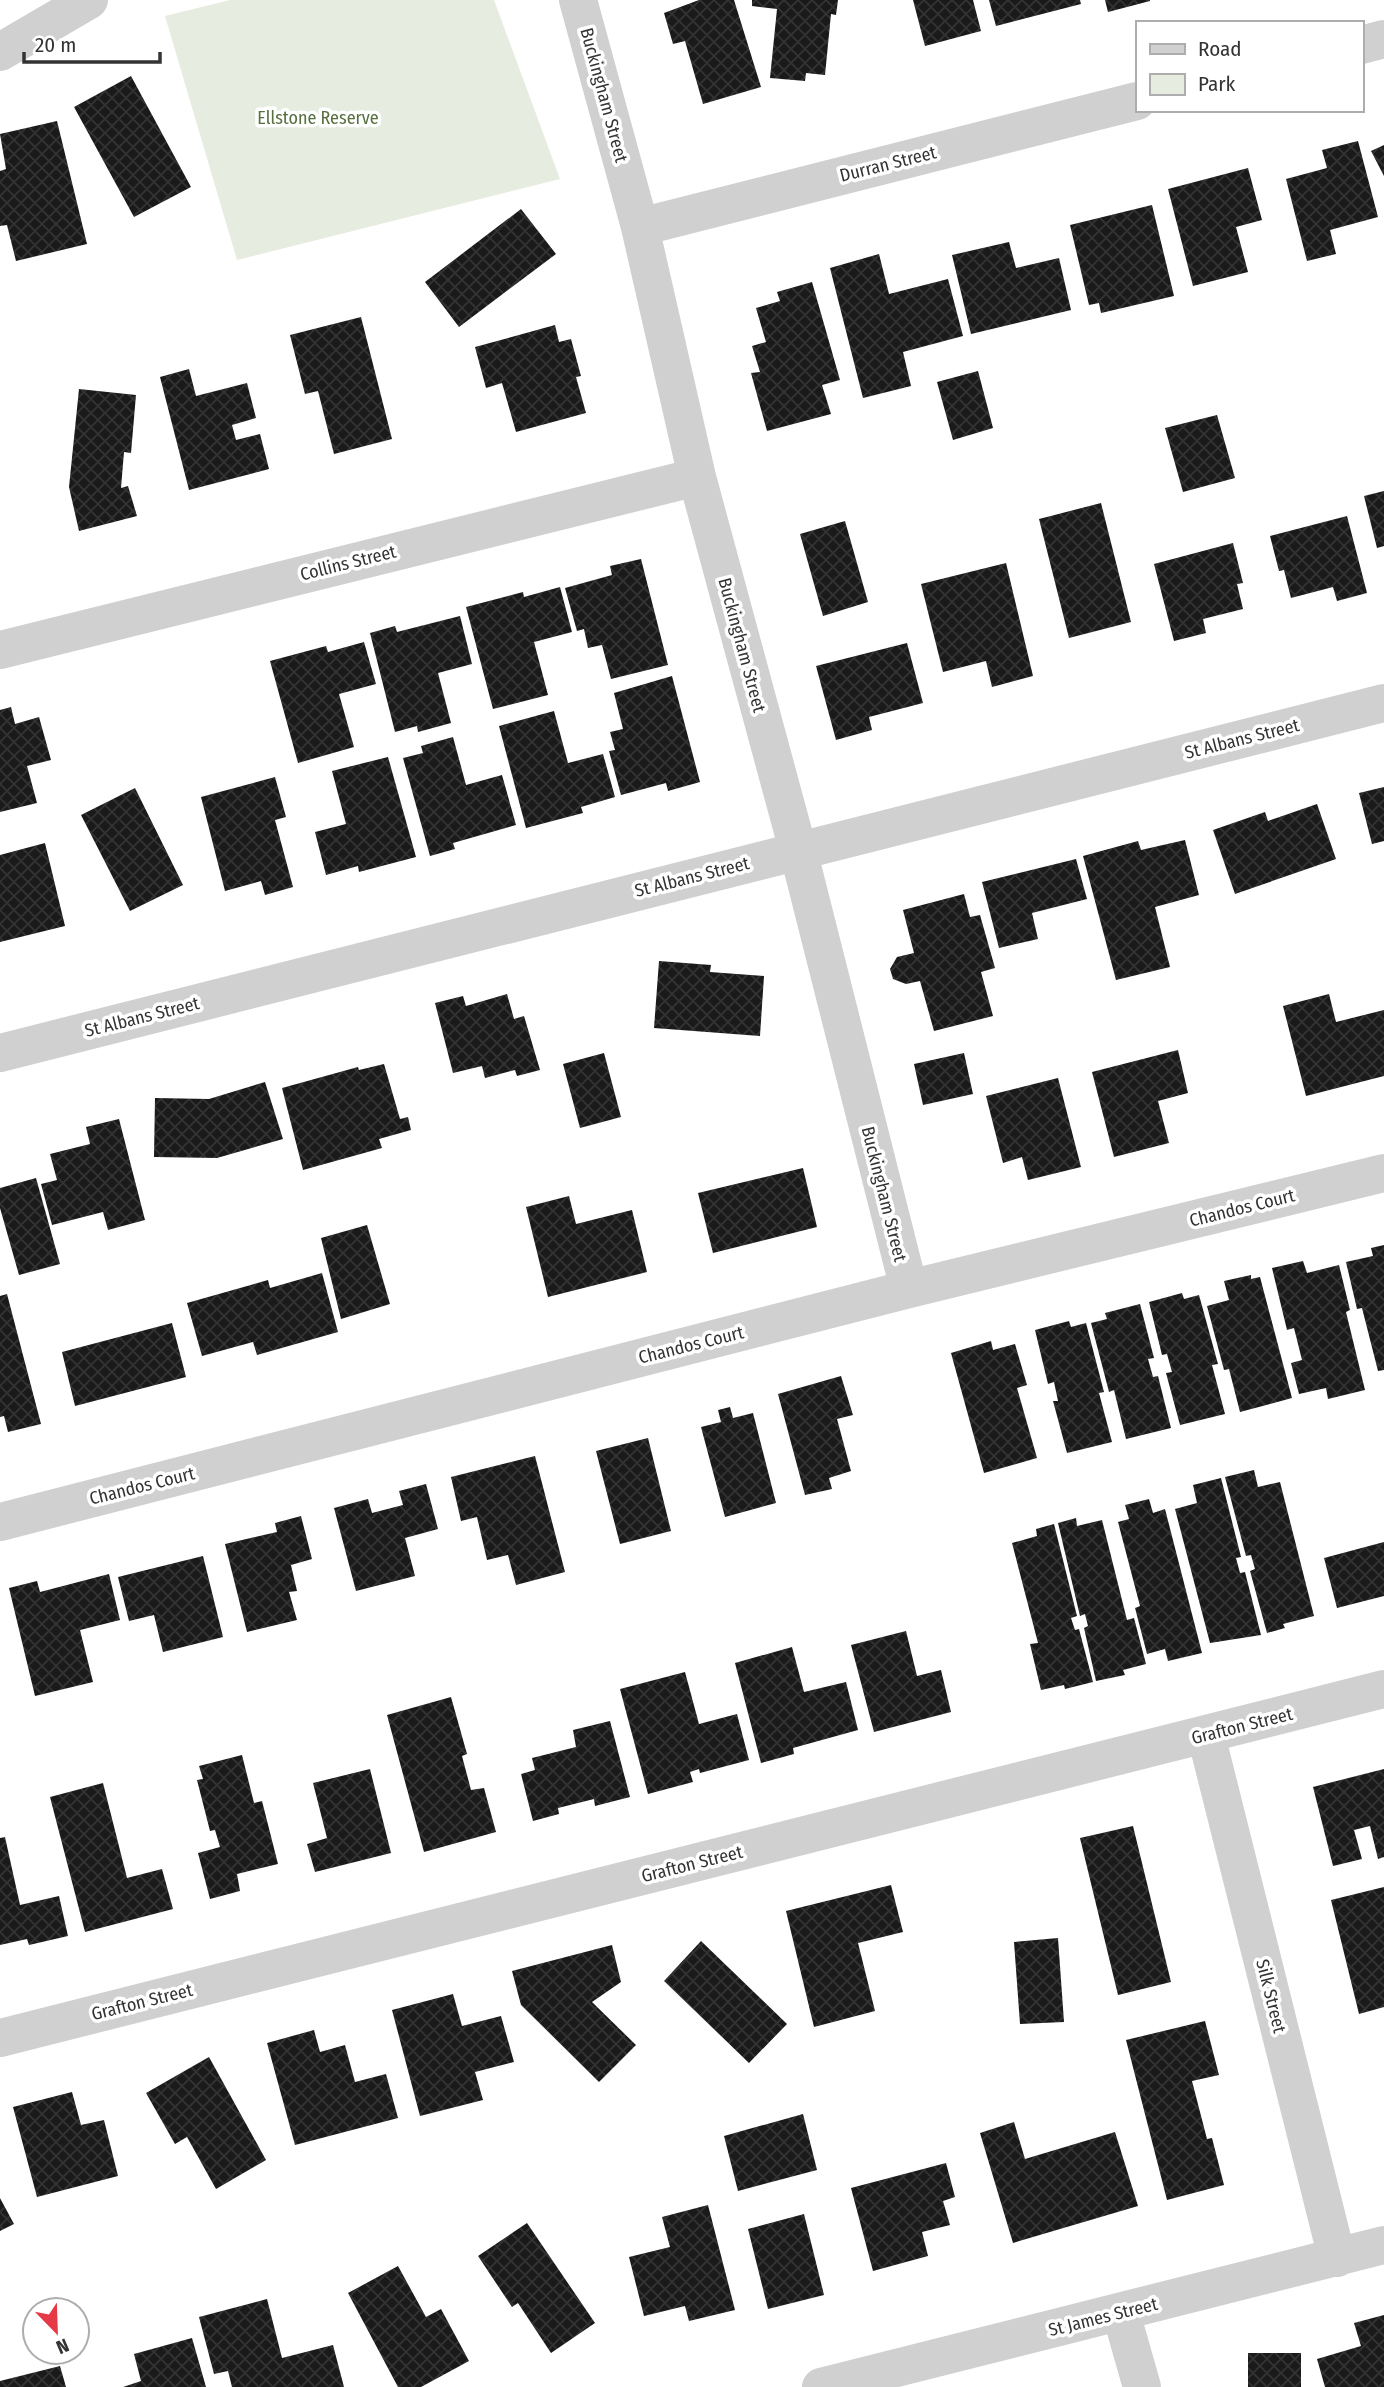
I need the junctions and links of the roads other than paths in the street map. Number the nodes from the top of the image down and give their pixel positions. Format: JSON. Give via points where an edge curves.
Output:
{"nodes":[{"id":1,"x":89,"y":0,"type":"edge"},
{"id":2,"x":578,"y":0,"type":"edge"},
{"id":3,"x":1384,"y":39,"type":"edge"},
{"id":4,"x":1363,"y":44,"type":"edge"},
{"id":5,"x":0,"y":52,"type":"edge"},
{"id":6,"x":1136,"y":101,"type":"edge"},
{"id":7,"x":640,"y":227,"type":"junction"},
{"id":8,"x":697,"y":477,"type":"junction"},
{"id":9,"x":0,"y":650,"type":"edge"},
{"id":10,"x":1384,"y":703,"type":"edge"},
{"id":11,"x":797,"y":850,"type":"junction"},
{"id":12,"x":0,"y":1053,"type":"edge"},
{"id":13,"x":1384,"y":1173,"type":"edge"},
{"id":14,"x":909,"y":1289,"type":"junction"},
{"id":15,"x":0,"y":1522,"type":"edge"},
{"id":16,"x":1384,"y":1689,"type":"edge"},
{"id":17,"x":1206,"y":1735,"type":"junction"},
{"id":18,"x":0,"y":2038,"type":"edge"},
{"id":19,"x":1384,"y":2245,"type":"edge"},
{"id":20,"x":1337,"y":2258,"type":"junction"},
{"id":21,"x":1121,"y":2313,"type":"junction"},
{"id":22,"x":821,"y":2387,"type":"edge"},
{"id":23,"x":1142,"y":2387,"type":"edge"}],
"edges":[{"from":1,"to":5,"type":"street"},
{"from":2,"to":7,"type":"street","name":"Buckingham Street"},
{"from":3,"to":4,"type":"street"},
{"from":6,"to":7,"type":"street","name":"Durran Street"},
{"from":7,"to":8,"type":"street","name":"Buckingham Street"},
{"from":8,"to":9,"type":"street","name":"Collins Street"},
{"from":8,"to":11,"type":"street","name":"Buckingham Street"},
{"from":10,"to":11,"type":"street","name":"St Albans Street"},
{"from":11,"to":12,"type":"street","name":"St Albans Street"},
{"from":11,"to":14,"type":"street","name":"Buckingham Street"},
{"from":13,"to":14,"type":"street","name":"Chandos Court"},
{"from":14,"to":15,"type":"street","name":"Chandos Court"},
{"from":16,"to":17,"type":"street","name":"Grafton Street"},
{"from":17,"to":18,"type":"street","name":"Grafton Street"},
{"from":17,"to":20,"type":"street","name":"Silk Street"},
{"from":19,"to":20,"type":"street","name":"St James Street"},
{"from":20,"to":21,"type":"street","name":"St James Street"},
{"from":21,"to":22,"type":"street","name":"St James Street"},
{"from":21,"to":23,"type":"street"}]}
